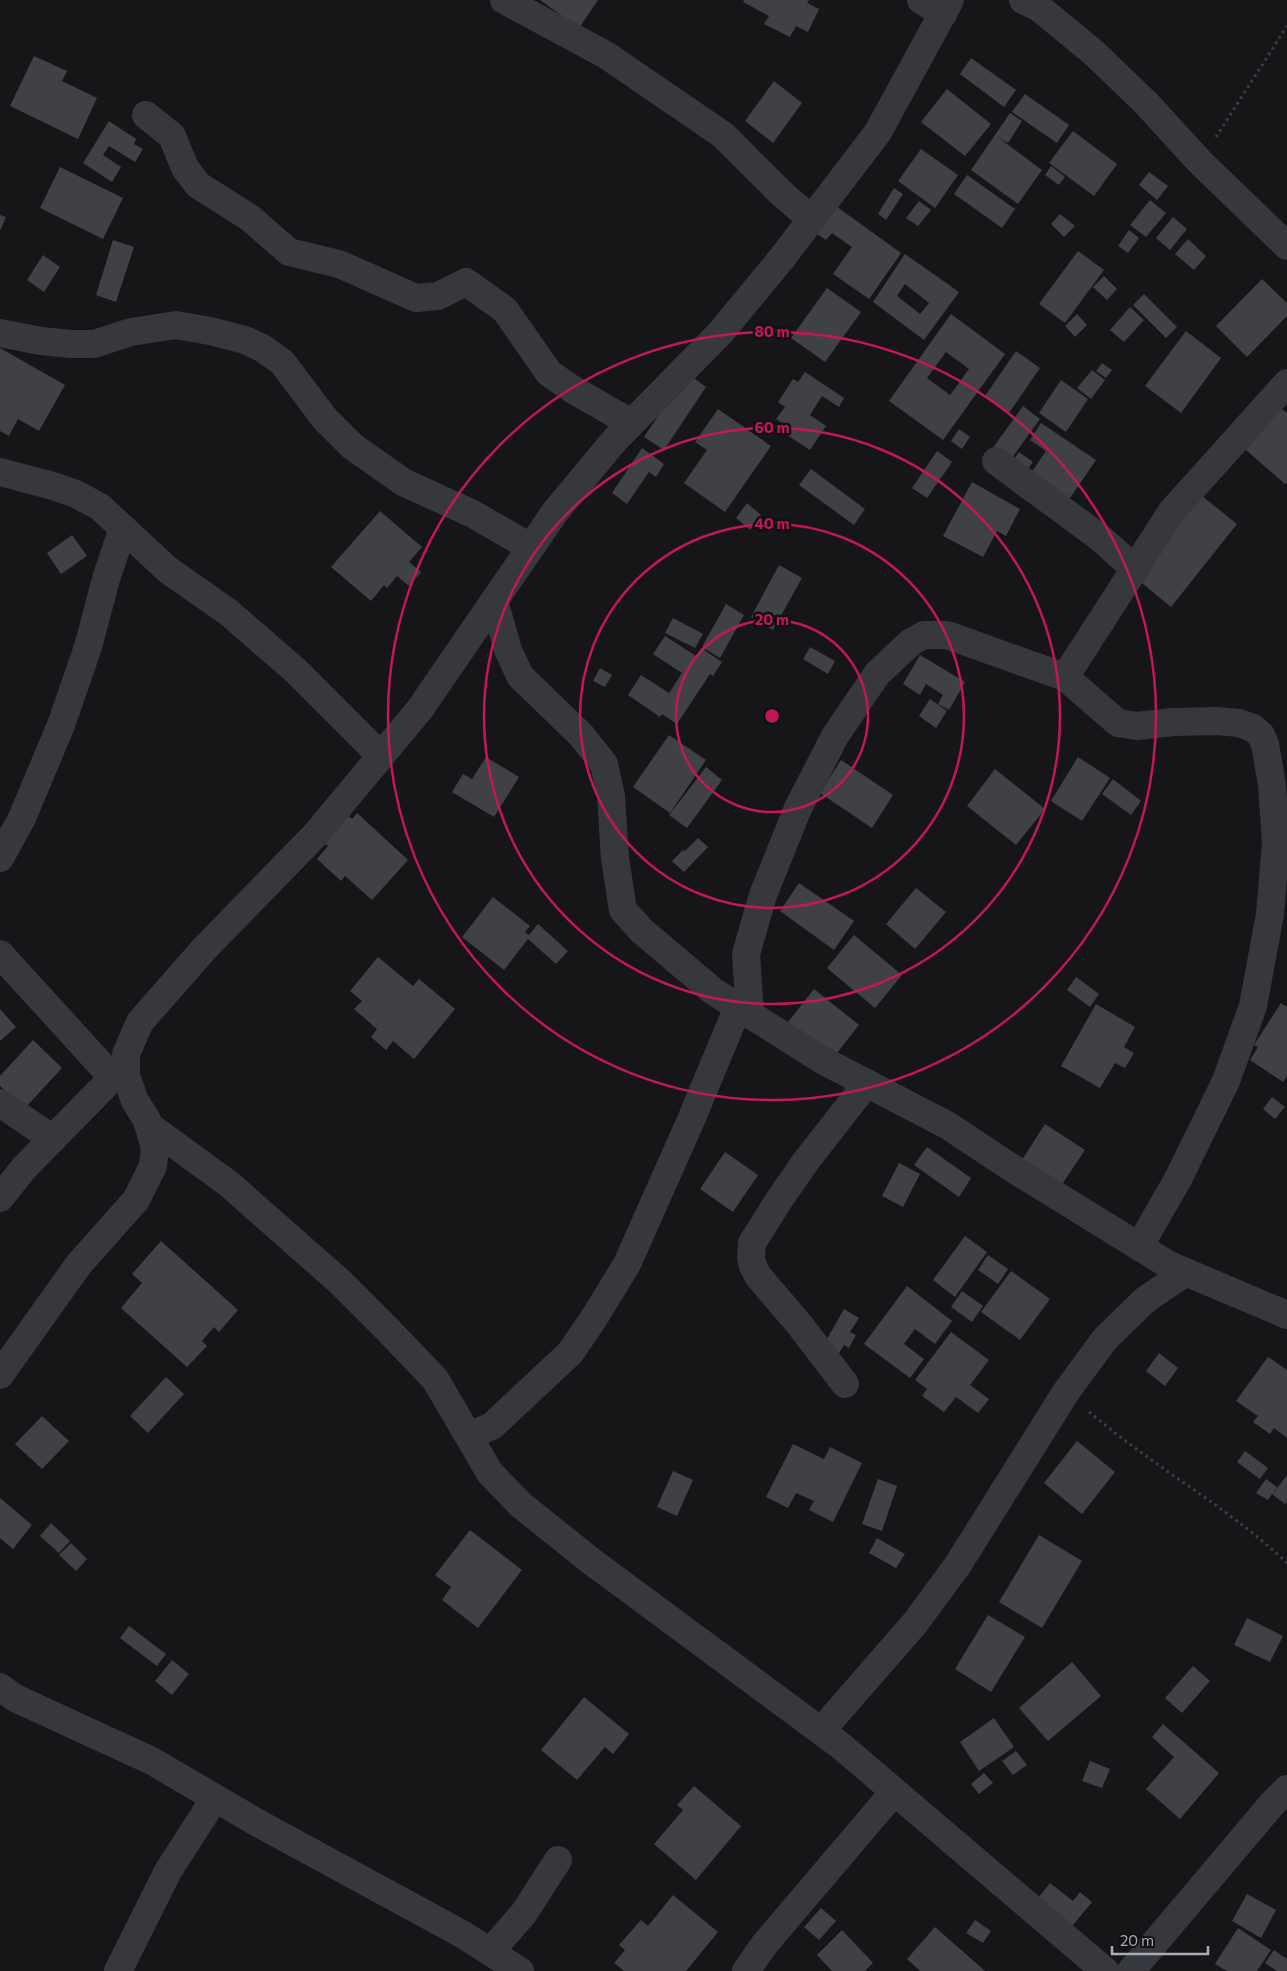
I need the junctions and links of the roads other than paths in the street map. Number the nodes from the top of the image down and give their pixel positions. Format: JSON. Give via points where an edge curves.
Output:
{"nodes":[{"id":1,"x":504,"y":0,"type":"edge"},
{"id":2,"x":1023,"y":0,"type":"edge"},
{"id":3,"x":938,"y":5,"type":"edge"},
{"id":4,"x":146,"y":115,"type":"dead end"},
{"id":5,"x":812,"y":220,"type":"junction"},
{"id":6,"x":1287,"y":246,"type":"edge"},
{"id":7,"x":0,"y":333,"type":"edge"},
{"id":8,"x":1287,"y":383,"type":"edge"},
{"id":9,"x":631,"y":423,"type":"junction"},
{"id":10,"x":996,"y":461,"type":"dead end"},
{"id":11,"x":0,"y":472,"type":"edge"},
{"id":12,"x":123,"y":528,"type":"junction"},
{"id":13,"x":530,"y":548,"type":"junction"},
{"id":14,"x":1135,"y":569,"type":"junction"},
{"id":15,"x":494,"y":601,"type":"junction"},
{"id":16,"x":1065,"y":677,"type":"junction"},
{"id":17,"x":1265,"y":744,"type":"junction"},
{"id":18,"x":381,"y":756,"type":"junction"},
{"id":19,"x":1287,"y":760,"type":"edge"},
{"id":20,"x":0,"y":858,"type":"edge"},
{"id":21,"x":0,"y":954,"type":"edge"},
{"id":22,"x":744,"y":1011,"type":"junction"},
{"id":23,"x":120,"y":1071,"type":"junction"},
{"id":24,"x":866,"y":1083,"type":"junction"},
{"id":25,"x":0,"y":1103,"type":"edge"},
{"id":26,"x":148,"y":1125,"type":"junction"},
{"id":27,"x":53,"y":1139,"type":"junction"},
{"id":28,"x":0,"y":1198,"type":"edge"},
{"id":29,"x":1139,"y":1247,"type":"junction"},
{"id":30,"x":1186,"y":1272,"type":"junction"},
{"id":31,"x":1287,"y":1316,"type":"edge"},
{"id":32,"x":0,"y":1375,"type":"edge"},
{"id":33,"x":845,"y":1384,"type":"dead end"},
{"id":34,"x":469,"y":1436,"type":"junction"},
{"id":35,"x":0,"y":1687,"type":"edge"},
{"id":36,"x":821,"y":1731,"type":"junction"},
{"id":37,"x":1287,"y":1789,"type":"edge"},
{"id":38,"x":894,"y":1792,"type":"junction"},
{"id":39,"x":215,"y":1798,"type":"junction"},
{"id":40,"x":558,"y":1860,"type":"dead end"},
{"id":41,"x":490,"y":1952,"type":"junction"},
{"id":42,"x":118,"y":1971,"type":"edge"},
{"id":43,"x":520,"y":1971,"type":"edge"},
{"id":44,"x":746,"y":1971,"type":"edge"},
{"id":45,"x":1105,"y":1971,"type":"edge"},
{"id":46,"x":1131,"y":1971,"type":"edge"}],
"edges":[{"from":1,"to":5,"type":"street","via":[[606,55],[722,135]]},
{"from":2,"to":6,"type":"street","via":[[1038,7],[1094,54]]},
{"from":3,"to":5,"type":"street","via":[[878,132]]},
{"from":4,"to":9,"type":"street","via":[[172,136],[185,168],[198,185],[250,218],[289,252],[339,264],[416,298],[438,296],[466,282],[505,310],[549,373]]},
{"from":5,"to":9,"type":"street","via":[[721,332]]},
{"from":7,"to":13,"type":"street","via":[[41,341],[94,344],[131,332],[176,325],[245,340],[282,362],[325,419],[352,446],[403,482],[473,514]]},
{"from":8,"to":14,"type":"street","via":[[1172,511]]},
{"from":9,"to":13,"type":"street","via":[[555,512]]},
{"from":10,"to":14,"type":"street","via":[[1099,537]]},
{"from":11,"to":12,"type":"street","via":[[76,494],[100,507]]},
{"from":12,"to":18,"type":"street","via":[[168,570],[228,612],[295,670]]},
{"from":12,"to":20,"type":"street","via":[[61,725],[22,818]]},
{"from":13,"to":15,"type":"street"},
{"from":14,"to":16,"type":"street"},
{"from":15,"to":18,"type":"street","via":[[420,709]]},
{"from":15,"to":22,"type":"street","via":[[508,650],[520,676],[581,734],[604,764],[611,796],[615,858],[623,910],[642,931],[713,991]]},
{"from":16,"to":17,"type":"street","via":[[1118,723],[1137,726],[1173,722],[1239,723],[1253,728]]},
{"from":16,"to":22,"type":"street","via":[[947,635],[924,635],[911,642],[878,674],[835,736],[798,808],[763,895],[746,954]]},
{"from":17,"to":19,"type":"street"},
{"from":17,"to":29,"type":"street","via":[[1276,843],[1270,914],[1253,1006],[1226,1081],[1178,1178]]},
{"from":18,"to":23,"type":"street","via":[[316,834],[140,1022]]},
{"from":21,"to":23,"type":"street"},
{"from":22,"to":24,"type":"street","via":[[822,1060]]},
{"from":22,"to":34,"type":"street","via":[[627,1264],[594,1318],[570,1353],[492,1426]]},
{"from":23,"to":26,"type":"street","via":[[126,1076]]},
{"from":23,"to":27,"type":"street"},
{"from":24,"to":29,"type":"street","via":[[947,1126]]},
{"from":24,"to":33,"type":"street","via":[[806,1161],[752,1244],[753,1266],[758,1276]]},
{"from":25,"to":27,"type":"street"},
{"from":26,"to":32,"type":"street","via":[[155,1148],[154,1166],[136,1200],[79,1264]]},
{"from":26,"to":34,"type":"street","via":[[229,1184],[340,1282],[435,1379]]},
{"from":27,"to":28,"type":"street"},
{"from":29,"to":30,"type":"street"},
{"from":30,"to":31,"type":"street"},
{"from":30,"to":36,"type":"street","via":[[1145,1300],[1105,1338],[1066,1392],[957,1566],[915,1623]]},
{"from":34,"to":36,"type":"street","via":[[490,1474],[521,1505],[591,1561]]},
{"from":35,"to":39,"type":"street","via":[[15,1698],[152,1760]]},
{"from":36,"to":38,"type":"street"},
{"from":37,"to":46,"type":"street"},
{"from":38,"to":44,"type":"street","via":[[770,1938]]},
{"from":38,"to":45,"type":"street"},
{"from":39,"to":41,"type":"street"},
{"from":39,"to":42,"type":"street","via":[[168,1871]]},
{"from":40,"to":41,"type":"street","via":[[524,1913]]},
{"from":41,"to":43,"type":"street"}]}
